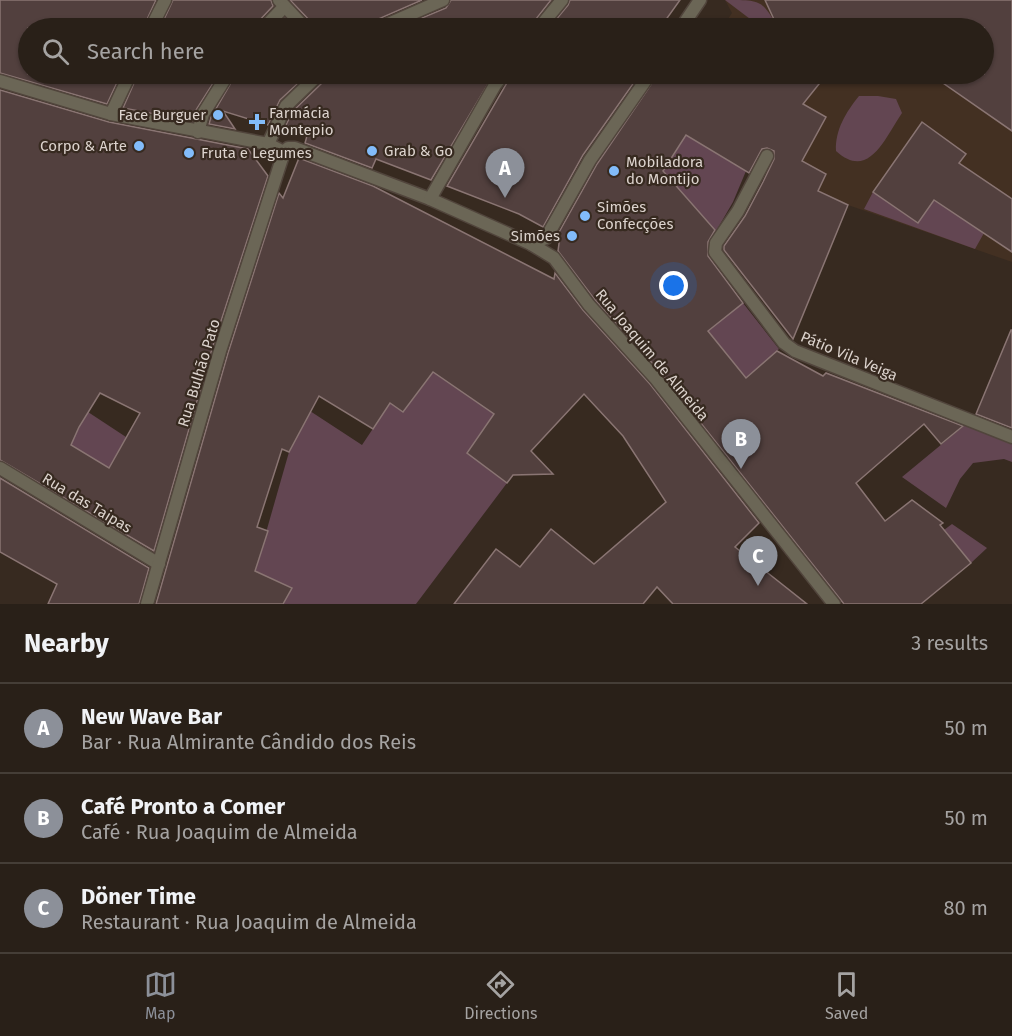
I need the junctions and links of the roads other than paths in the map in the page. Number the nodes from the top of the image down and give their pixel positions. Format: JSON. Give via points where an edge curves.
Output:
{"nodes":[{"id":1,"x":165,"y":0,"type":"edge"},
{"id":2,"x":443,"y":0,"type":"edge"},
{"id":3,"x":562,"y":0,"type":"edge"},
{"id":4,"x":700,"y":0,"type":"edge"},
{"id":5,"x":282,"y":4,"type":"edge"},
{"id":6,"x":156,"y":18,"type":"edge"},
{"id":7,"x":272,"y":18,"type":"edge"},
{"id":8,"x":295,"y":18,"type":"edge"},
{"id":9,"x":402,"y":18,"type":"edge"},
{"id":10,"x":547,"y":18,"type":"edge"},
{"id":11,"x":688,"y":18,"type":"edge"},
{"id":12,"x":0,"y":81,"type":"edge"},
{"id":13,"x":125,"y":84,"type":"edge"},
{"id":14,"x":222,"y":84,"type":"edge"},
{"id":15,"x":309,"y":84,"type":"edge"},
{"id":16,"x":496,"y":84,"type":"edge"},
{"id":17,"x":643,"y":84,"type":"edge"},
{"id":18,"x":111,"y":114,"type":"junction"},
{"id":19,"x":198,"y":132,"type":"junction"},
{"id":20,"x":268,"y":144,"type":"junction"},
{"id":21,"x":284,"y":152,"type":"junction"},
{"id":22,"x":767,"y":156,"type":"dead end"},
{"id":23,"x":430,"y":199,"type":"junction"},
{"id":24,"x":531,"y":244,"type":"junction"},
{"id":25,"x":1012,"y":437,"type":"edge"},
{"id":26,"x":0,"y":468,"type":"edge"},
{"id":27,"x":159,"y":564,"type":"junction"},
{"id":28,"x":147,"y":604,"type":"edge"},
{"id":29,"x":834,"y":604,"type":"edge"}],
"edges":[{"from":1,"to":6,"type":"street"},
{"from":2,"to":9,"type":"street"},
{"from":3,"to":10,"type":"street"},
{"from":4,"to":11,"type":"street"},
{"from":5,"to":7,"type":"street"},
{"from":5,"to":8,"type":"street"},
{"from":12,"to":18,"type":"street"},
{"from":13,"to":18,"type":"street"},
{"from":14,"to":19,"type":"street","via":[[203,114]]},
{"from":15,"to":20,"type":"street","via":[[286,106]]},
{"from":16,"to":23,"type":"street"},
{"from":17,"to":24,"type":"street","via":[[590,160],[546,238]]},
{"from":18,"to":19,"type":"street"},
{"from":19,"to":20,"type":"street"},
{"from":20,"to":21,"type":"street"},
{"from":21,"to":23,"type":"street","name":"Rua Joaquim de Almeida","via":[[295,148]]},
{"from":21,"to":27,"type":"street","name":"Rua Bulhão Pato","via":[[220,351]]},
{"from":22,"to":25,"type":"street","name":"Pátio Vila Veiga","via":[[715,252],[784,343],[795,351]]},
{"from":23,"to":24,"type":"street","name":"Rua Joaquim de Almeida"},
{"from":24,"to":29,"type":"street","name":"Rua Joaquim de Almeida","via":[[554,258],[589,305],[656,379]]},
{"from":26,"to":27,"type":"street","name":"Rua das Taipas"},
{"from":27,"to":28,"type":"street","name":"Rua Bulhão Pato"}]}
